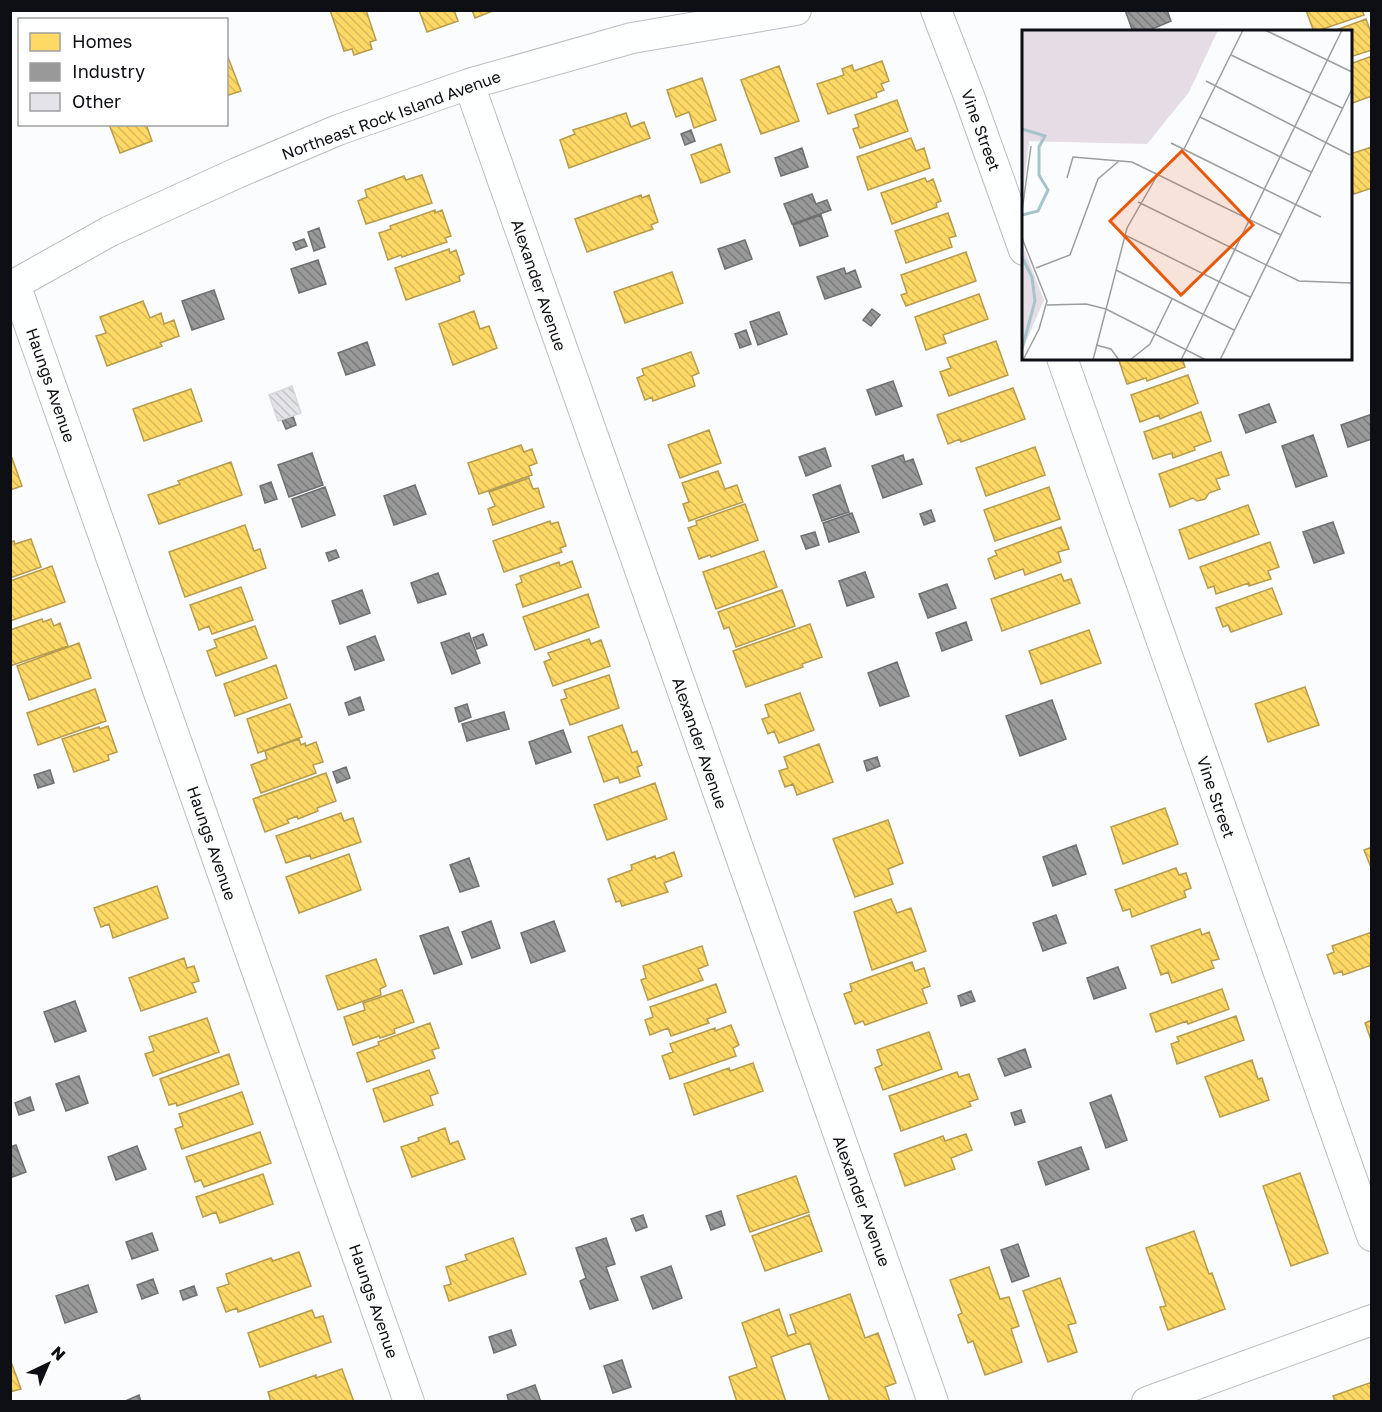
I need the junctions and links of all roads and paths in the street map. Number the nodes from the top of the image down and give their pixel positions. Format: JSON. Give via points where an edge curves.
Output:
{"nodes":[{"id":1,"x":796,"y":10,"type":"edge"},
{"id":2,"x":936,"y":10,"type":"edge"},
{"id":3,"x":468,"y":84,"type":"junction"},
{"id":4,"x":1022,"y":247,"type":"edge"},
{"id":5,"x":13,"y":286,"type":"edge"},
{"id":6,"x":1063,"y":360,"type":"edge"},
{"id":7,"x":1371,"y":1236,"type":"edge"},
{"id":8,"x":1371,"y":1320,"type":"edge"},
{"id":9,"x":409,"y":1401,"type":"edge"},
{"id":10,"x":933,"y":1401,"type":"edge"},
{"id":11,"x":1147,"y":1401,"type":"edge"}],
"edges":[{"from":1,"to":3,"type":"street","name":"Northeast Rock Island Avenue","via":[[632,38]]},
{"from":2,"to":4,"type":"street","name":"Vine Street"},
{"from":3,"to":5,"type":"street","name":"Northeast Rock Island Avenue","via":[[286,151],[110,231]]},
{"from":3,"to":10,"type":"street","name":"Alexander Avenue"},
{"from":5,"to":9,"type":"street","name":"Haungs Avenue"},
{"from":6,"to":7,"type":"street","name":"Vine Street"},
{"from":8,"to":11,"type":"street"}]}
